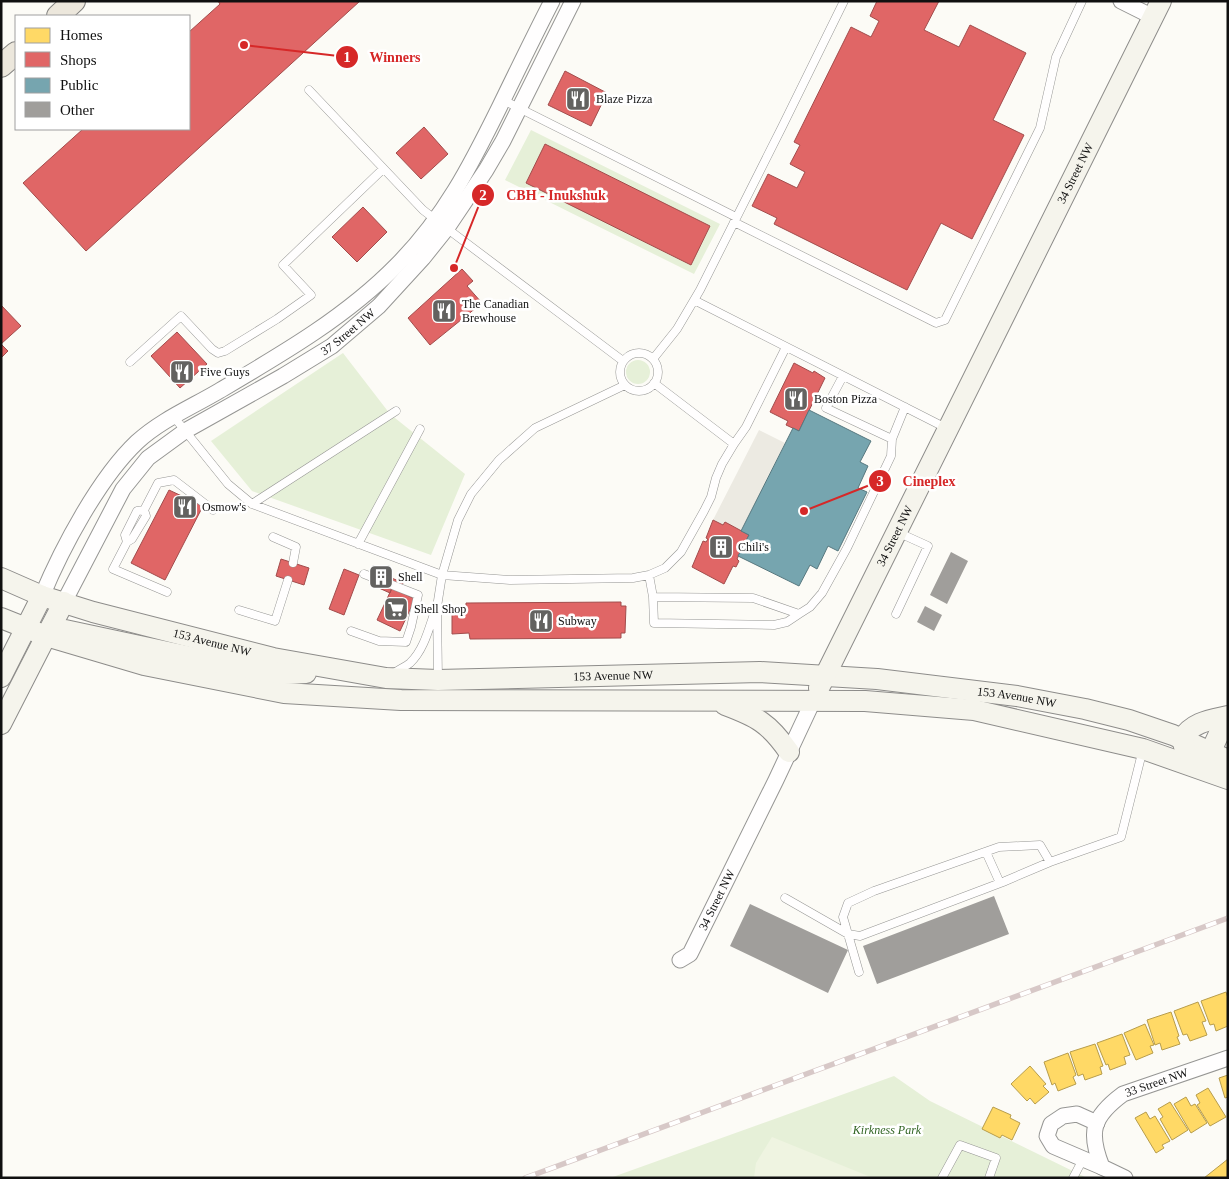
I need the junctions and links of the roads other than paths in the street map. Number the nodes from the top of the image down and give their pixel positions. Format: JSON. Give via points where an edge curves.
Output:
{"nodes":[{"id":1,"x":74,"y":1,"type":"edge"},
{"id":2,"x":552,"y":1,"type":"edge"},
{"id":3,"x":573,"y":1,"type":"edge"},
{"id":4,"x":844,"y":1,"type":"edge"},
{"id":5,"x":1082,"y":1,"type":"edge"},
{"id":6,"x":1121,"y":1,"type":"edge"},
{"id":7,"x":1157,"y":9,"type":"edge"},
{"id":8,"x":59,"y":15,"type":"edge"},
{"id":9,"x":15,"y":54,"type":"edge"},
{"id":10,"x":1,"y":66,"type":"edge"},
{"id":11,"x":309,"y":90,"type":"dead end"},
{"id":12,"x":503,"y":100,"type":"junction"},
{"id":13,"x":520,"y":108,"type":"junction"},
{"id":14,"x":383,"y":169,"type":"junction"},
{"id":15,"x":735,"y":219,"type":"junction"},
{"id":16,"x":442,"y":224,"type":"junction"},
{"id":17,"x":694,"y":300,"type":"junction"},
{"id":18,"x":786,"y":347,"type":"junction"},
{"id":19,"x":653,"y":359,"type":"junction"},
{"id":20,"x":623,"y":361,"type":"junction"},
{"id":21,"x":130,"y":362,"type":"dead end"},
{"id":22,"x":842,"y":376,"type":"junction"},
{"id":23,"x":654,"y":383,"type":"junction"},
{"id":24,"x":625,"y":385,"type":"junction"},
{"id":25,"x":905,"y":407,"type":"junction"},
{"id":26,"x":396,"y":411,"type":"dead end"},
{"id":27,"x":174,"y":417,"type":"junction"},
{"id":28,"x":420,"y":429,"type":"dead end"},
{"id":29,"x":948,"y":429,"type":"junction"},
{"id":30,"x":185,"y":431,"type":"junction"},
{"id":31,"x":892,"y":439,"type":"junction"},
{"id":32,"x":734,"y":444,"type":"junction"},
{"id":33,"x":252,"y":504,"type":"junction"},
{"id":34,"x":213,"y":510,"type":"dead end"},
{"id":35,"x":897,"y":532,"type":"junction"},
{"id":36,"x":273,"y":537,"type":"dead end"},
{"id":37,"x":358,"y":544,"type":"junction"},
{"id":38,"x":293,"y":563,"type":"dead end"},
{"id":39,"x":364,"y":574,"type":"dead end"},
{"id":40,"x":649,"y":575,"type":"junction"},
{"id":41,"x":442,"y":576,"type":"junction"},
{"id":42,"x":1,"y":578,"type":"edge"},
{"id":43,"x":288,"y":580,"type":"dead end"},
{"id":44,"x":167,"y":592,"type":"dead end"},
{"id":45,"x":653,"y":597,"type":"junction"},
{"id":46,"x":64,"y":602,"type":"junction"},
{"id":47,"x":1,"y":604,"type":"edge"},
{"id":48,"x":437,"y":607,"type":"junction"},
{"id":49,"x":239,"y":610,"type":"dead end"},
{"id":50,"x":34,"y":612,"type":"junction"},
{"id":51,"x":799,"y":614,"type":"junction"},
{"id":52,"x":896,"y":614,"type":"dead end"},
{"id":53,"x":1,"y":618,"type":"edge"},
{"id":54,"x":351,"y":630,"type":"dead end"},
{"id":55,"x":48,"y":631,"type":"junction"},
{"id":56,"x":345,"y":672,"type":"junction"},
{"id":57,"x":825,"y":676,"type":"junction"},
{"id":58,"x":1,"y":677,"type":"edge"},
{"id":59,"x":386,"y":678,"type":"junction"},
{"id":60,"x":424,"y":687,"type":"junction"},
{"id":61,"x":381,"y":699,"type":"junction"},
{"id":62,"x":714,"y":700,"type":"junction"},
{"id":63,"x":813,"y":701,"type":"junction"},
{"id":64,"x":1228,"y":716,"type":"edge"},
{"id":65,"x":1228,"y":720,"type":"edge"},
{"id":66,"x":1,"y":724,"type":"edge"},
{"id":67,"x":1182,"y":739,"type":"junction"},
{"id":68,"x":1143,"y":749,"type":"junction"},
{"id":69,"x":789,"y":752,"type":"junction"},
{"id":70,"x":1219,"y":755,"type":"edge"},
{"id":71,"x":1188,"y":764,"type":"junction"},
{"id":72,"x":1228,"y":779,"type":"edge"},
{"id":73,"x":986,"y":852,"type":"junction"},
{"id":74,"x":1050,"y":862,"type":"junction"},
{"id":75,"x":1000,"y":883,"type":"junction"},
{"id":76,"x":785,"y":898,"type":"dead end"},
{"id":77,"x":848,"y":934,"type":"junction"},
{"id":78,"x":680,"y":960,"type":"dead end"},
{"id":79,"x":859,"y":972,"type":"dead end"},
{"id":80,"x":1228,"y":1058,"type":"edge"},
{"id":81,"x":1097,"y":1123,"type":"junction"},
{"id":82,"x":1083,"y":1159,"type":"junction"},
{"id":83,"x":1102,"y":1167,"type":"junction"},
{"id":84,"x":942,"y":1178,"type":"edge"},
{"id":85,"x":990,"y":1178,"type":"edge"},
{"id":86,"x":1073,"y":1178,"type":"edge"},
{"id":87,"x":1124,"y":1178,"type":"edge"}],
"edges":[{"from":1,"to":8,"type":"main road"},
{"from":2,"to":12,"type":"street","name":"37 Street NW"},
{"from":3,"to":13,"type":"street","name":"37 Street NW"},
{"from":4,"to":15,"type":"lane"},
{"from":5,"to":15,"type":"lane","via":[[1056,57],[1040,128],[945,320],[936,323]]},
{"from":6,"to":7,"type":"street"},
{"from":7,"to":29,"type":"main road","name":"34 Street NW"},
{"from":9,"to":10,"type":"main road"},
{"from":11,"to":14,"type":"lane"},
{"from":12,"to":13,"type":"lane"},
{"from":12,"to":16,"type":"street","name":"37 Street NW","via":[[448,204]]},
{"from":13,"to":15,"type":"lane"},
{"from":13,"to":16,"type":"street","name":"37 Street NW","via":[[486,170]]},
{"from":14,"to":16,"type":"lane","via":[[423,210]]},
{"from":14,"to":21,"type":"lane","via":[[282,264],[310,294],[277,319],[218,353],[181,316]]},
{"from":15,"to":17,"type":"lane"},
{"from":16,"to":20,"type":"lane"},
{"from":16,"to":27,"type":"street","name":"37 Street NW","via":[[356,303],[303,340]]},
{"from":16,"to":30,"type":"street","name":"37 Street NW","via":[[423,258],[379,306],[332,346]]},
{"from":17,"to":18,"type":"lane"},
{"from":17,"to":19,"type":"lane"},
{"from":18,"to":22,"type":"lane"},
{"from":18,"to":32,"type":"lane","via":[[746,427]]},
{"from":19,"to":20,"type":"lane","via":[[634,354]]},
{"from":19,"to":23,"type":"lane","via":[[657,371]]},
{"from":20,"to":24,"type":"lane","via":[[620,372]]},
{"from":22,"to":25,"type":"lane"},
{"from":22,"to":31,"type":"lane","via":[[826,408]]},
{"from":23,"to":24,"type":"lane","via":[[643,390]]},
{"from":23,"to":32,"type":"lane"},
{"from":24,"to":41,"type":"lane","via":[[535,428],[499,460],[471,494],[458,520]]},
{"from":25,"to":29,"type":"lane"},
{"from":25,"to":31,"type":"lane"},
{"from":26,"to":33,"type":"lane"},
{"from":27,"to":30,"type":"lane"},
{"from":27,"to":50,"type":"street","name":"37 Street NW","via":[[155,427],[121,460],[87,509]]},
{"from":28,"to":37,"type":"lane"},
{"from":29,"to":35,"type":"main road","name":"34 Street NW"},
{"from":30,"to":33,"type":"lane","via":[[228,484]]},
{"from":30,"to":46,"type":"street","name":"37 Street NW","via":[[148,458],[123,489]]},
{"from":31,"to":51,"type":"lane","via":[[891,456],[847,548],[822,593]]},
{"from":32,"to":40,"type":"lane","via":[[688,543],[665,568]]},
{"from":33,"to":37,"type":"lane"},
{"from":34,"to":44,"type":"lane","via":[[174,480],[158,483],[144,510],[146,516],[127,542],[113,570]]},
{"from":35,"to":52,"type":"lane","via":[[928,546]]},
{"from":35,"to":57,"type":"main road","name":"34 Street NW"},
{"from":36,"to":38,"type":"lane","via":[[296,547]]},
{"from":37,"to":41,"type":"lane"},
{"from":39,"to":54,"type":"lane","via":[[418,595],[411,627],[406,642],[379,641]]},
{"from":40,"to":41,"type":"lane","via":[[565,580]]},
{"from":40,"to":45,"type":"lane"},
{"from":41,"to":48,"type":"lane"},
{"from":42,"to":50,"type":"main road","name":"153 Avenue NW"},
{"from":43,"to":49,"type":"lane","via":[[275,620]]},
{"from":45,"to":51,"type":"lane","via":[[753,598]]},
{"from":45,"to":51,"type":"lane","via":[[654,624],[774,625]]},
{"from":46,"to":50,"type":"main road"},
{"from":46,"to":55,"type":"main road"},
{"from":46,"to":56,"type":"main road","name":"153 Avenue NW","via":[[164,631]]},
{"from":47,"to":50,"type":"main road"},
{"from":48,"to":59,"type":"lane","via":[[424,644],[411,662]]},
{"from":48,"to":60,"type":"lane"},
{"from":50,"to":53,"type":"main road","name":"153 Avenue NW"},
{"from":50,"to":55,"type":"main road","name":"153 Avenue NW"},
{"from":50,"to":58,"type":"main road"},
{"from":55,"to":56,"type":"main road","via":[[284,674]]},
{"from":55,"to":61,"type":"main road","name":"153 Avenue NW","via":[[144,665],[284,693]]},
{"from":55,"to":66,"type":"main road"},
{"from":56,"to":59,"type":"main road","name":"153 Avenue NW"},
{"from":57,"to":60,"type":"main road","name":"153 Avenue NW","via":[[760,672]]},
{"from":57,"to":63,"type":"main road","name":"34 Street NW"},
{"from":57,"to":67,"type":"main road","name":"153 Avenue NW","via":[[1017,696],[1129,720]]},
{"from":59,"to":60,"type":"main road","name":"153 Avenue NW"},
{"from":60,"to":61,"type":"lane"},
{"from":61,"to":62,"type":"main road","name":"153 Avenue NW"},
{"from":62,"to":63,"type":"main road","name":"153 Avenue NW"},
{"from":62,"to":69,"type":"main road","via":[[767,725]]},
{"from":63,"to":68,"type":"main road","name":"153 Avenue NW","via":[[865,701],[974,710]]},
{"from":63,"to":69,"type":"street","name":"34 Street NW"},
{"from":64,"to":67,"type":"main road","via":[[1195,725]]},
{"from":65,"to":70,"type":"main road","via":[[1223,725]]},
{"from":67,"to":70,"type":"main road","name":"153 Avenue NW"},
{"from":67,"to":71,"type":"main road"},
{"from":68,"to":71,"type":"main road","name":"153 Avenue NW"},
{"from":68,"to":74,"type":"lane","via":[[1121,837]]},
{"from":69,"to":78,"type":"street","name":"34 Street NW","via":[[690,954]]},
{"from":70,"to":71,"type":"main road"},
{"from":71,"to":72,"type":"main road","name":"153 Avenue NW"},
{"from":73,"to":74,"type":"lane","via":[[999,847],[1040,845]]},
{"from":73,"to":75,"type":"lane"},
{"from":73,"to":77,"type":"lane","via":[[848,903],[843,916]]},
{"from":74,"to":75,"type":"lane"},
{"from":75,"to":77,"type":"lane","via":[[860,936]]},
{"from":76,"to":77,"type":"lane"},
{"from":77,"to":79,"type":"lane"},
{"from":80,"to":81,"type":"street","name":"33 Street NW","via":[[1122,1094],[1108,1105]]},
{"from":81,"to":82,"type":"street","via":[[1077,1114],[1063,1116],[1051,1124],[1047,1136],[1053,1146]]},
{"from":81,"to":83,"type":"street","name":"33 Street NW","via":[[1093,1138]]},
{"from":82,"to":83,"type":"street"},
{"from":82,"to":86,"type":"lane"},
{"from":83,"to":87,"type":"street"},
{"from":84,"to":85,"type":"lane","via":[[960,1145],[996,1158]]}]}
